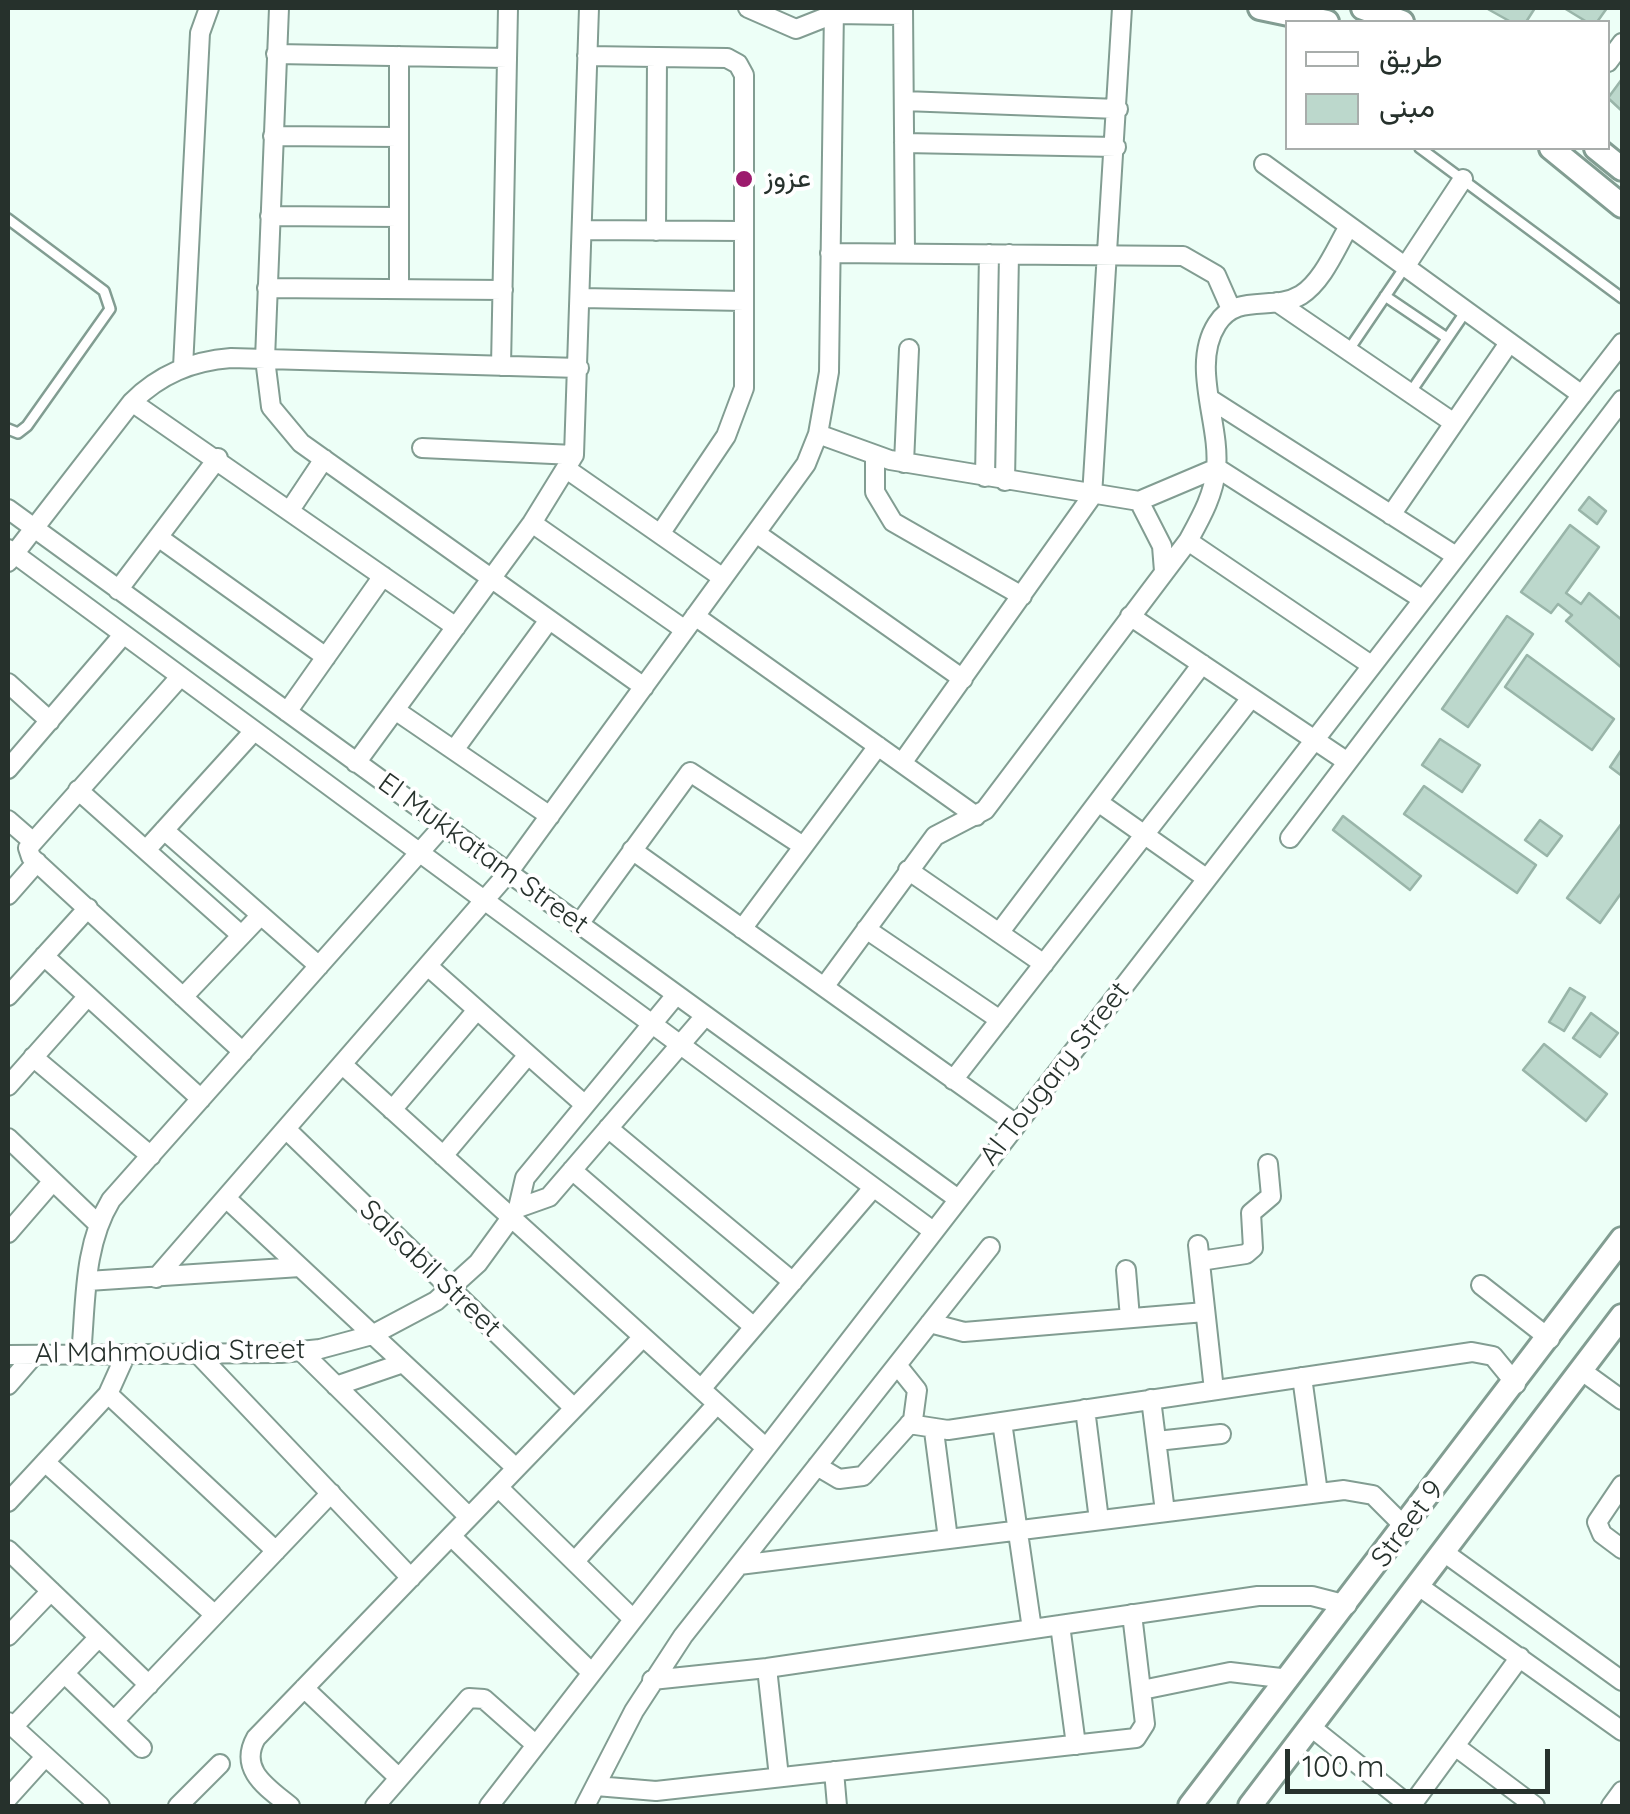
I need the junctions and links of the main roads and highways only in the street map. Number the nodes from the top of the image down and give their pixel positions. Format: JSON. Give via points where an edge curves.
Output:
{"nodes":[{"id":1,"x":1260,"y":8,"type":"edge"},
{"id":2,"x":1372,"y":9,"type":"edge"},
{"id":3,"x":1285,"y":20,"type":"edge"},
{"id":4,"x":1397,"y":20,"type":"edge"},
{"id":5,"x":1553,"y":150,"type":"edge"},
{"id":6,"x":1598,"y":150,"type":"edge"},
{"id":7,"x":1622,"y":169,"type":"edge"},
{"id":8,"x":1622,"y":206,"type":"edge"},
{"id":9,"x":1622,"y":1239,"type":"edge"},
{"id":10,"x":1622,"y":1316,"type":"edge"},
{"id":11,"x":1258,"y":1804,"type":"edge"},
{"id":12,"x":1190,"y":1806,"type":"edge"}],
"edges":[{"from":1,"to":3,"type":"main road"},
{"from":2,"to":4,"type":"main road"},
{"from":5,"to":8,"type":"main road"},
{"from":6,"to":7,"type":"main road"},
{"from":9,"to":12,"type":"main road","name":"Street 9"},
{"from":10,"to":11,"type":"main road","name":"Street 9"}]}
